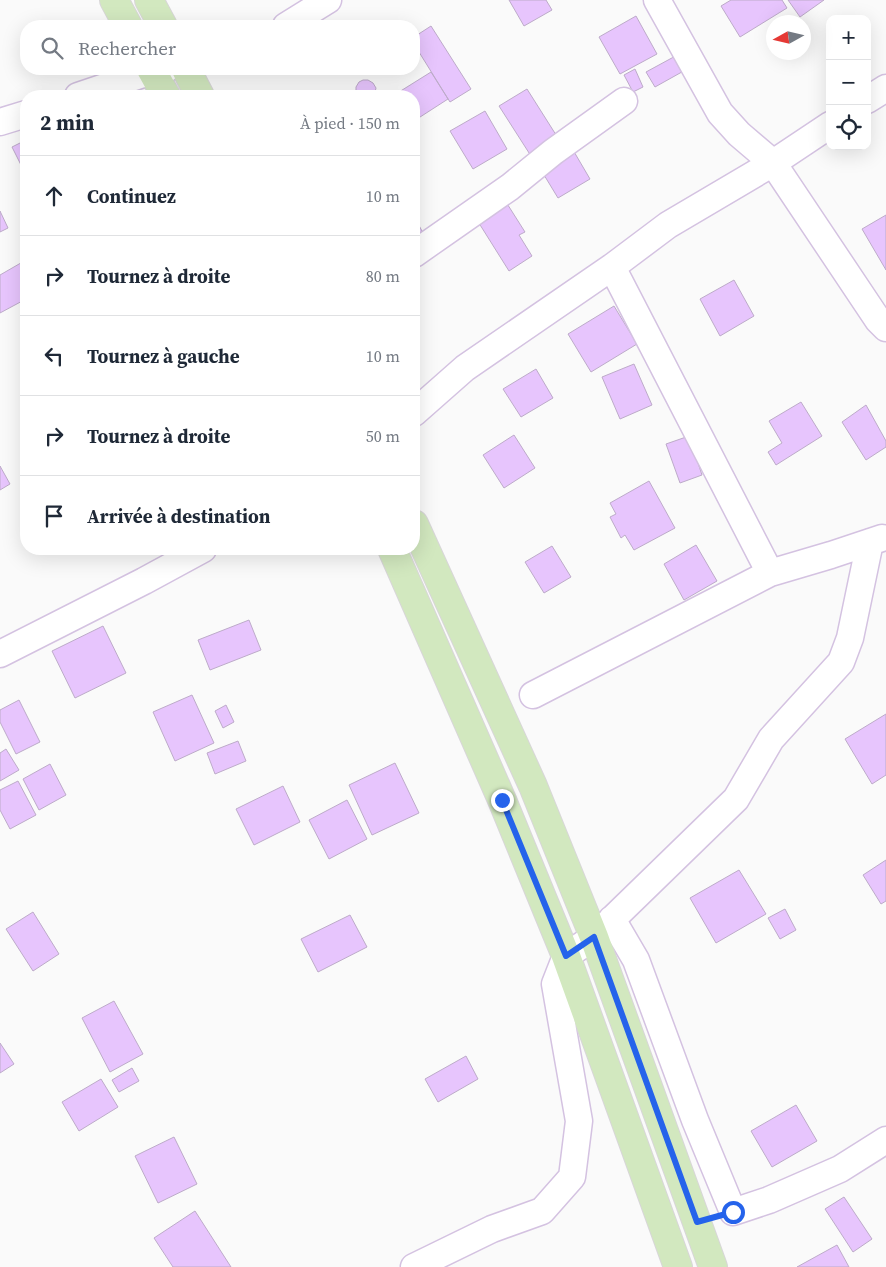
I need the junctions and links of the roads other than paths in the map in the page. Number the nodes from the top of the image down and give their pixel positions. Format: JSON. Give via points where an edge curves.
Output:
{"nodes":[{"id":1,"x":114,"y":0,"type":"edge"},
{"id":2,"x":149,"y":0,"type":"edge"},
{"id":3,"x":328,"y":0,"type":"edge"},
{"id":4,"x":657,"y":0,"type":"edge"},
{"id":5,"x":125,"y":20,"type":"edge"},
{"id":6,"x":160,"y":20,"type":"edge"},
{"id":7,"x":296,"y":20,"type":"edge"},
{"id":8,"x":141,"y":75,"type":"edge"},
{"id":9,"x":158,"y":75,"type":"edge"},
{"id":10,"x":189,"y":75,"type":"edge"},
{"id":11,"x":886,"y":88,"type":"edge"},
{"id":12,"x":96,"y":90,"type":"edge"},
{"id":13,"x":164,"y":90,"type":"edge"},
{"id":14,"x":197,"y":90,"type":"edge"},
{"id":15,"x":871,"y":97,"type":"edge"},
{"id":16,"x":624,"y":101,"type":"dead end"},
{"id":17,"x":20,"y":116,"type":"edge"},
{"id":18,"x":0,"y":122,"type":"edge"},
{"id":19,"x":826,"y":128,"type":"edge"},
{"id":20,"x":773,"y":163,"type":"junction"},
{"id":21,"x":420,"y":250,"type":"edge"},
{"id":22,"x":612,"y":267,"type":"junction"},
{"id":23,"x":886,"y":328,"type":"edge"},
{"id":24,"x":420,"y":408,"type":"edge"},
{"id":25,"x":420,"y":537,"type":"edge"},
{"id":26,"x":878,"y":539,"type":"edge"},
{"id":27,"x":192,"y":555,"type":"edge"},
{"id":28,"x":395,"y":555,"type":"edge"},
{"id":29,"x":770,"y":573,"type":"junction"},
{"id":30,"x":0,"y":654,"type":"edge"},
{"id":31,"x":533,"y":695,"type":"dead end"},
{"id":32,"x":603,"y":928,"type":"junction"},
{"id":33,"x":566,"y":956,"type":"junction"},
{"id":34,"x":886,"y":1140,"type":"edge"},
{"id":35,"x":733,"y":1212,"type":"junction"},
{"id":36,"x":697,"y":1222,"type":"junction"},
{"id":37,"x":414,"y":1267,"type":"edge"},
{"id":38,"x":678,"y":1267,"type":"edge"},
{"id":39,"x":713,"y":1267,"type":"edge"}],
"edges":[{"from":1,"to":5,"type":"main road"},
{"from":2,"to":6,"type":"main road"},
{"from":3,"to":7,"type":"street"},
{"from":4,"to":20,"type":"street","via":[[720,113]]},
{"from":8,"to":12,"type":"street"},
{"from":9,"to":13,"type":"main road"},
{"from":10,"to":14,"type":"main road"},
{"from":11,"to":15,"type":"street"},
{"from":16,"to":21,"type":"street"},
{"from":17,"to":18,"type":"street"},
{"from":19,"to":20,"type":"street"},
{"from":20,"to":22,"type":"street","via":[[668,225]]},
{"from":20,"to":23,"type":"street"},
{"from":22,"to":24,"type":"street","via":[[465,368]]},
{"from":22,"to":29,"type":"street"},
{"from":25,"to":32,"type":"main road","via":[[533,786]]},
{"from":26,"to":29,"type":"street"},
{"from":26,"to":32,"type":"street","via":[[841,662],[771,739],[736,799]]},
{"from":27,"to":30,"type":"street"},
{"from":28,"to":33,"type":"main road"},
{"from":29,"to":31,"type":"street"},
{"from":32,"to":33,"type":"street"},
{"from":32,"to":35,"type":"street","via":[[636,960]]},
{"from":32,"to":36,"type":"main road"},
{"from":33,"to":37,"type":"street","via":[[555,984],[579,1121],[572,1178],[542,1211],[492,1228]]},
{"from":33,"to":38,"type":"main road"},
{"from":34,"to":35,"type":"street","via":[[840,1169]]},
{"from":35,"to":36,"type":"street"},
{"from":36,"to":39,"type":"main road"}]}
